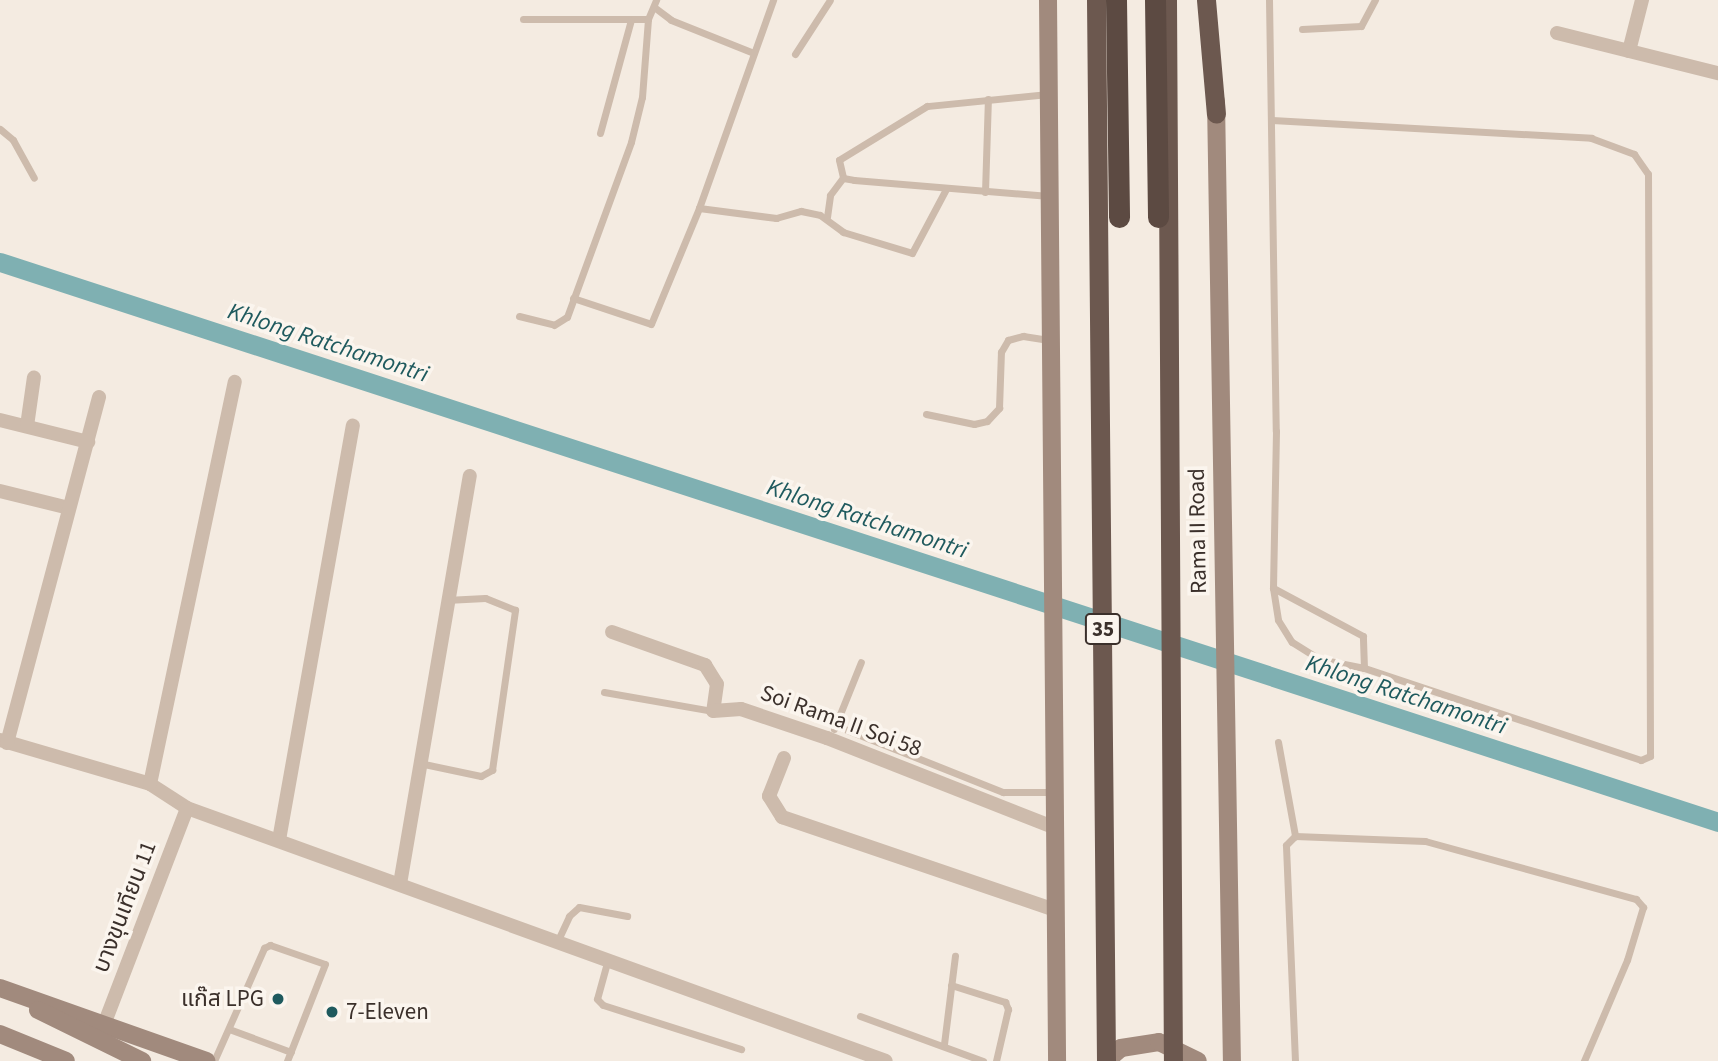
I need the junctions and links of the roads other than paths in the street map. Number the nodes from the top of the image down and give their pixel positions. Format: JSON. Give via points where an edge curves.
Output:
{"nodes":[{"id":1,"x":773,"y":0,"type":"edge"},
{"id":2,"x":831,"y":0,"type":"edge"},
{"id":3,"x":1048,"y":0,"type":"edge"},
{"id":4,"x":1096,"y":0,"type":"edge"},
{"id":5,"x":1116,"y":0,"type":"edge"},
{"id":6,"x":1156,"y":0,"type":"edge"},
{"id":7,"x":1167,"y":0,"type":"edge"},
{"id":8,"x":1206,"y":0,"type":"edge"},
{"id":9,"x":1216,"y":0,"type":"edge"},
{"id":10,"x":1269,"y":0,"type":"edge"},
{"id":11,"x":1375,"y":0,"type":"edge"},
{"id":12,"x":1642,"y":0,"type":"edge"},
{"id":13,"x":655,"y":3,"type":"edge"},
{"id":14,"x":523,"y":19,"type":"dead end"},
{"id":15,"x":648,"y":19,"type":"junction"},
{"id":16,"x":631,"y":20,"type":"junction"},
{"id":17,"x":1302,"y":29,"type":"dead end"},
{"id":18,"x":1557,"y":33,"type":"dead end"},
{"id":19,"x":1629,"y":51,"type":"junction"},
{"id":20,"x":754,"y":53,"type":"junction"},
{"id":21,"x":795,"y":54,"type":"dead end"},
{"id":22,"x":1718,"y":74,"type":"edge"},
{"id":23,"x":1049,"y":93,"type":"junction"},
{"id":24,"x":988,"y":99,"type":"junction"},
{"id":25,"x":1216,"y":114,"type":"junction"},
{"id":26,"x":1272,"y":120,"type":"junction"},
{"id":27,"x":0,"y":130,"type":"edge"},
{"id":28,"x":600,"y":133,"type":"dead end"},
{"id":29,"x":34,"y":178,"type":"dead end"},
{"id":30,"x":843,"y":178,"type":"junction"},
{"id":31,"x":946,"y":189,"type":"junction"},
{"id":32,"x":985,"y":192,"type":"junction"},
{"id":33,"x":1049,"y":196,"type":"junction"},
{"id":34,"x":699,"y":208,"type":"junction"},
{"id":35,"x":1119,"y":216,"type":"dead end"},
{"id":36,"x":1158,"y":217,"type":"dead end"},
{"id":37,"x":827,"y":218,"type":"junction"},
{"id":38,"x":573,"y":298,"type":"junction"},
{"id":39,"x":519,"y":316,"type":"dead end"},
{"id":40,"x":1051,"y":340,"type":"junction"},
{"id":41,"x":34,"y":377,"type":"dead end"},
{"id":42,"x":235,"y":382,"type":"dead end"},
{"id":43,"x":99,"y":397,"type":"dead end"},
{"id":44,"x":926,"y":414,"type":"dead end"},
{"id":45,"x":0,"y":420,"type":"edge"},
{"id":46,"x":27,"y":426,"type":"junction"},
{"id":47,"x":353,"y":426,"type":"dead end"},
{"id":48,"x":88,"y":442,"type":"junction"},
{"id":49,"x":470,"y":476,"type":"dead end"},
{"id":50,"x":0,"y":491,"type":"edge"},
{"id":51,"x":69,"y":508,"type":"junction"},
{"id":52,"x":1273,"y":588,"type":"junction"},
{"id":53,"x":451,"y":600,"type":"junction"},
{"id":54,"x":612,"y":632,"type":"dead end"},
{"id":55,"x":861,"y":662,"type":"dead end"},
{"id":56,"x":1364,"y":668,"type":"junction"},
{"id":57,"x":604,"y":692,"type":"dead end"},
{"id":58,"x":713,"y":711,"type":"junction"},
{"id":59,"x":836,"y":726,"type":"junction"},
{"id":60,"x":827,"y":738,"type":"junction"},
{"id":61,"x":1278,"y":741,"type":"dead end"},
{"id":62,"x":4,"y":742,"type":"edge"},
{"id":63,"x":784,"y":758,"type":"dead end"},
{"id":64,"x":424,"y":764,"type":"junction"},
{"id":65,"x":150,"y":784,"type":"junction"},
{"id":66,"x":1056,"y":791,"type":"junction"},
{"id":67,"x":187,"y":808,"type":"junction"},
{"id":68,"x":1055,"y":828,"type":"junction"},
{"id":69,"x":1294,"y":836,"type":"junction"},
{"id":70,"x":279,"y":840,"type":"junction"},
{"id":71,"x":400,"y":884,"type":"junction"},
{"id":72,"x":1055,"y":910,"type":"junction"},
{"id":73,"x":627,"y":916,"type":"dead end"},
{"id":74,"x":558,"y":940,"type":"junction"},
{"id":75,"x":955,"y":956,"type":"dead end"},
{"id":76,"x":609,"y":958,"type":"junction"},
{"id":77,"x":951,"y":985,"type":"junction"},
{"id":78,"x":0,"y":990,"type":"edge"},
{"id":79,"x":860,"y":1016,"type":"dead end"},
{"id":80,"x":105,"y":1022,"type":"junction"},
{"id":81,"x":229,"y":1029,"type":"junction"},
{"id":82,"x":0,"y":1034,"type":"edge"},
{"id":83,"x":944,"y":1044,"type":"junction"},
{"id":84,"x":36,"y":1049,"type":"junction"},
{"id":85,"x":741,"y":1049,"type":"dead end"},
{"id":86,"x":291,"y":1052,"type":"junction"},
{"id":87,"x":53,"y":1061,"type":"edge"},
{"id":88,"x":66,"y":1061,"type":"edge"},
{"id":89,"x":142,"y":1061,"type":"edge"},
{"id":90,"x":206,"y":1061,"type":"edge"},
{"id":91,"x":214,"y":1061,"type":"edge"},
{"id":92,"x":287,"y":1061,"type":"edge"},
{"id":93,"x":886,"y":1061,"type":"edge"},
{"id":94,"x":983,"y":1061,"type":"edge"},
{"id":95,"x":996,"y":1061,"type":"edge"},
{"id":96,"x":1057,"y":1061,"type":"edge"},
{"id":97,"x":1106,"y":1061,"type":"edge"},
{"id":98,"x":1172,"y":1061,"type":"edge"},
{"id":99,"x":1198,"y":1061,"type":"edge"},
{"id":100,"x":1232,"y":1061,"type":"edge"},
{"id":101,"x":1295,"y":1061,"type":"edge"},
{"id":102,"x":1584,"y":1061,"type":"edge"}],
"edges":[{"from":1,"to":20,"type":"lane"},
{"from":2,"to":21,"type":"lane"},
{"from":3,"to":23,"type":"main road","number":"35"},
{"from":4,"to":97,"type":"highway","number":"35"},
{"from":5,"to":35,"type":"highway"},
{"from":6,"to":36,"type":"highway"},
{"from":7,"to":98,"type":"highway","name":"Rama II Road"},
{"from":8,"to":25,"type":"highway"},
{"from":9,"to":25,"type":"main road","name":"Rama II Road"},
{"from":10,"to":26,"type":"lane"},
{"from":11,"to":17,"type":"lane","via":[[1361,26]]},
{"from":12,"to":19,"type":"street"},
{"from":13,"to":15,"type":"lane"},
{"from":13,"to":20,"type":"lane","via":[[671,20]]},
{"from":14,"to":16,"type":"lane"},
{"from":15,"to":16,"type":"lane"},
{"from":15,"to":38,"type":"lane","via":[[642,97],[631,142]]},
{"from":16,"to":28,"type":"lane"},
{"from":18,"to":19,"type":"street"},
{"from":19,"to":22,"type":"street"},
{"from":20,"to":34,"type":"lane"},
{"from":23,"to":24,"type":"lane"},
{"from":23,"to":33,"type":"main road","number":"35"},
{"from":24,"to":30,"type":"lane","via":[[926,106],[839,160]]},
{"from":24,"to":32,"type":"lane"},
{"from":25,"to":100,"type":"main road","name":"Rama II Road"},
{"from":26,"to":52,"type":"lane"},
{"from":26,"to":56,"type":"lane","via":[[1591,138],[1634,154],[1647,174],[1650,755],[1641,760]]},
{"from":27,"to":29,"type":"lane","via":[[13,140]]},
{"from":30,"to":31,"type":"lane"},
{"from":30,"to":37,"type":"lane","via":[[830,195]]},
{"from":31,"to":32,"type":"lane"},
{"from":31,"to":37,"type":"lane","via":[[912,253],[842,232]]},
{"from":32,"to":33,"type":"lane"},
{"from":33,"to":40,"type":"main road","number":"35"},
{"from":34,"to":37,"type":"lane","via":[[776,218],[801,211]]},
{"from":34,"to":38,"type":"lane","via":[[651,324]]},
{"from":38,"to":39,"type":"lane","via":[[561,324]]},
{"from":40,"to":44,"type":"lane","via":[[1023,336],[1008,340],[1001,352],[999,408],[987,421],[974,425]]},
{"from":40,"to":66,"type":"main road","number":"35"},
{"from":41,"to":46,"type":"street"},
{"from":42,"to":65,"type":"street"},
{"from":43,"to":48,"type":"street"},
{"from":45,"to":46,"type":"street"},
{"from":46,"to":48,"type":"street"},
{"from":47,"to":70,"type":"street"},
{"from":48,"to":51,"type":"street"},
{"from":49,"to":53,"type":"street"},
{"from":50,"to":51,"type":"street"},
{"from":51,"to":62,"type":"street"},
{"from":52,"to":56,"type":"lane","via":[[1363,636]]},
{"from":52,"to":56,"type":"lane","via":[[1279,620],[1292,642],[1319,659]]},
{"from":53,"to":64,"type":"street"},
{"from":53,"to":64,"type":"lane","via":[[485,598],[515,610],[492,770],[481,776]]},
{"from":54,"to":58,"type":"street","via":[[705,665],[717,684]]},
{"from":55,"to":59,"type":"lane"},
{"from":57,"to":58,"type":"lane","name":"Soi Rama II Soi 58"},
{"from":58,"to":60,"type":"street","name":"Soi Rama II Soi 58","via":[[741,709]]},
{"from":59,"to":60,"type":"lane"},
{"from":59,"to":66,"type":"lane","via":[[1003,792]]},
{"from":60,"to":68,"type":"street","name":"Soi Rama II Soi 58"},
{"from":61,"to":69,"type":"lane"},
{"from":62,"to":65,"type":"street"},
{"from":63,"to":72,"type":"street","via":[[769,796],[782,817]]},
{"from":64,"to":71,"type":"street"},
{"from":65,"to":67,"type":"street"},
{"from":66,"to":68,"type":"main road","number":"35"},
{"from":67,"to":70,"type":"street"},
{"from":67,"to":80,"type":"street","name":"บางขุนเทียน 11"},
{"from":68,"to":72,"type":"main road","number":"35"},
{"from":69,"to":101,"type":"lane","via":[[1286,845]]},
{"from":69,"to":102,"type":"lane","via":[[1425,841],[1636,899],[1643,907],[1628,960]]},
{"from":70,"to":71,"type":"street"},
{"from":71,"to":74,"type":"street"},
{"from":72,"to":96,"type":"main road","number":"35"},
{"from":73,"to":74,"type":"lane","via":[[579,907],[569,916]]},
{"from":74,"to":76,"type":"street"},
{"from":75,"to":77,"type":"lane"},
{"from":76,"to":85,"type":"lane","via":[[597,999],[603,1006]]},
{"from":76,"to":93,"type":"street"},
{"from":77,"to":83,"type":"lane"},
{"from":77,"to":95,"type":"lane","via":[[1005,1002],[1008,1009]]},
{"from":78,"to":80,"type":"main road"},
{"from":78,"to":89,"type":"main road"},
{"from":79,"to":83,"type":"lane"},
{"from":80,"to":90,"type":"main road"},
{"from":81,"to":86,"type":"lane"},
{"from":81,"to":86,"type":"lane","via":[[268,945],[321,960],[324,966]]},
{"from":81,"to":91,"type":"lane"},
{"from":82,"to":84,"type":"main road"},
{"from":83,"to":94,"type":"lane"},
{"from":84,"to":87,"type":"main road"},
{"from":84,"to":88,"type":"main road"},
{"from":86,"to":92,"type":"lane"},
{"from":97,"to":99,"type":"main road","via":[[1121,1048],[1159,1042]]}]}
